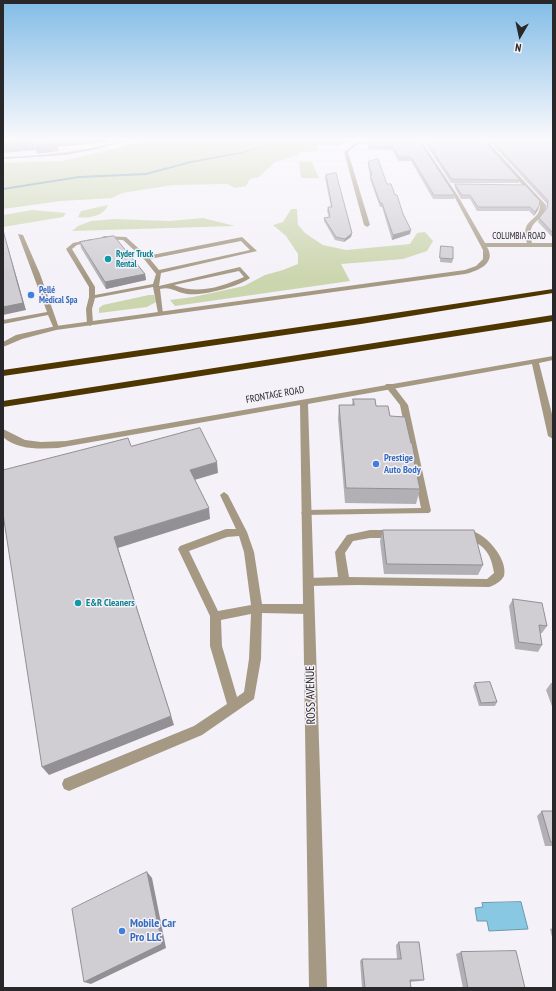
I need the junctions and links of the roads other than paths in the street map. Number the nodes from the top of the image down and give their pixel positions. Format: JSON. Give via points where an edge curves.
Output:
{"nodes":[{"id":1,"x":356,"y":186,"type":"edge"},
{"id":2,"x":449,"y":186,"type":"edge"},
{"id":3,"x":526,"y":186,"type":"edge"},
{"id":4,"x":367,"y":225,"type":"dead end"},
{"id":5,"x":20,"y":235,"type":"dead end"},
{"id":6,"x":484,"y":245,"type":"junction"},
{"id":7,"x":530,"y":245,"type":"junction"},
{"id":8,"x":553,"y":245,"type":"edge"},
{"id":9,"x":146,"y":258,"type":"junction"},
{"id":10,"x":157,"y":272,"type":"junction"},
{"id":11,"x":168,"y":285,"type":"junction"},
{"id":12,"x":156,"y":286,"type":"junction"},
{"id":13,"x":553,"y":290,"type":"edge"},
{"id":14,"x":92,"y":297,"type":"junction"},
{"id":15,"x":51,"y":313,"type":"junction"},
{"id":16,"x":161,"y":314,"type":"junction"},
{"id":17,"x":553,"y":318,"type":"edge"},
{"id":18,"x":3,"y":322,"type":"edge"},
{"id":19,"x":90,"y":324,"type":"junction"},
{"id":20,"x":56,"y":328,"type":"junction"},
{"id":21,"x":3,"y":345,"type":"edge"},
{"id":22,"x":553,"y":358,"type":"edge"},
{"id":23,"x":535,"y":361,"type":"junction"},
{"id":24,"x":3,"y":372,"type":"edge"},
{"id":25,"x":389,"y":386,"type":"junction"},
{"id":26,"x":304,"y":401,"type":"junction"},
{"id":27,"x":3,"y":404,"type":"edge"},
{"id":28,"x":3,"y":432,"type":"edge"},
{"id":29,"x":553,"y":436,"type":"edge"},
{"id":30,"x":224,"y":495,"type":"dead end"},
{"id":31,"x":306,"y":513,"type":"junction"},
{"id":32,"x":242,"y":532,"type":"junction"},
{"id":33,"x":401,"y":534,"type":"edge"},
{"id":34,"x":456,"y":534,"type":"edge"},
{"id":35,"x":344,"y":581,"type":"junction"},
{"id":36,"x":308,"y":582,"type":"junction"},
{"id":37,"x":258,"y":608,"type":"junction"},
{"id":38,"x":308,"y":609,"type":"junction"},
{"id":39,"x":215,"y":616,"type":"junction"},
{"id":40,"x":234,"y":706,"type":"junction"},
{"id":41,"x":69,"y":784,"type":"dead end"},
{"id":42,"x":318,"y":988,"type":"edge"}],
"edges":[{"from":1,"to":4,"type":"street"},
{"from":2,"to":6,"type":"street"},
{"from":3,"to":7,"type":"street","via":[[544,209],[529,224]]},
{"from":5,"to":15,"type":"lane"},
{"from":6,"to":7,"type":"street","name":"COLUMBIA ROAD"},
{"from":6,"to":16,"type":"street","via":[[487,254],[485,262],[478,268],[465,272]]},
{"from":7,"to":8,"type":"street","name":"COLUMBIA ROAD"},
{"from":9,"to":10,"type":"lane"},
{"from":9,"to":10,"type":"lane","via":[[242,239],[254,251]]},
{"from":9,"to":14,"type":"lane","via":[[124,238],[104,238],[75,244],[69,249],[92,287]]},
{"from":10,"to":12,"type":"lane","via":[[159,274]]},
{"from":11,"to":11,"type":"lane","via":[[240,269],[247,278],[232,285],[192,292]]},
{"from":11,"to":12,"type":"lane"},
{"from":12,"to":14,"type":"lane"},
{"from":12,"to":16,"type":"lane"},
{"from":13,"to":24,"type":"highway","via":[[361,321]]},
{"from":14,"to":19,"type":"lane","via":[[89,309]]},
{"from":15,"to":18,"type":"lane"},
{"from":15,"to":20,"type":"lane"},
{"from":16,"to":19,"type":"street"},
{"from":17,"to":27,"type":"highway"},
{"from":19,"to":20,"type":"street"},
{"from":20,"to":21,"type":"street","via":[[19,337]]},
{"from":22,"to":23,"type":"street","name":"FRONTAGE ROAD"},
{"from":23,"to":25,"type":"street","name":"FRONTAGE ROAD"},
{"from":23,"to":29,"type":"street"},
{"from":25,"to":26,"type":"street","name":"FRONTAGE ROAD"},
{"from":25,"to":31,"type":"lane","via":[[404,405],[426,511]]},
{"from":26,"to":28,"type":"street","name":"FRONTAGE ROAD","via":[[52,446],[18,442]]},
{"from":26,"to":31,"type":"street","name":"ROSS AVENUE"},
{"from":30,"to":32,"type":"lane"},
{"from":31,"to":36,"type":"street","name":"ROSS AVENUE"},
{"from":32,"to":37,"type":"lane","via":[[249,552]]},
{"from":32,"to":39,"type":"lane","via":[[226,533],[183,549]]},
{"from":33,"to":35,"type":"lane","via":[[370,534],[350,538],[340,552]]},
{"from":34,"to":35,"type":"lane","via":[[471,534],[486,545],[497,560],[499,575],[489,583]]},
{"from":35,"to":36,"type":"lane"},
{"from":36,"to":38,"type":"street","name":"ROSS AVENUE"},
{"from":37,"to":38,"type":"lane"},
{"from":37,"to":39,"type":"lane"},
{"from":37,"to":40,"type":"lane","via":[[250,695]]},
{"from":38,"to":42,"type":"street","name":"ROSS AVENUE"},
{"from":39,"to":40,"type":"lane","via":[[216,646]]},
{"from":40,"to":41,"type":"lane","via":[[198,731]]}]}
